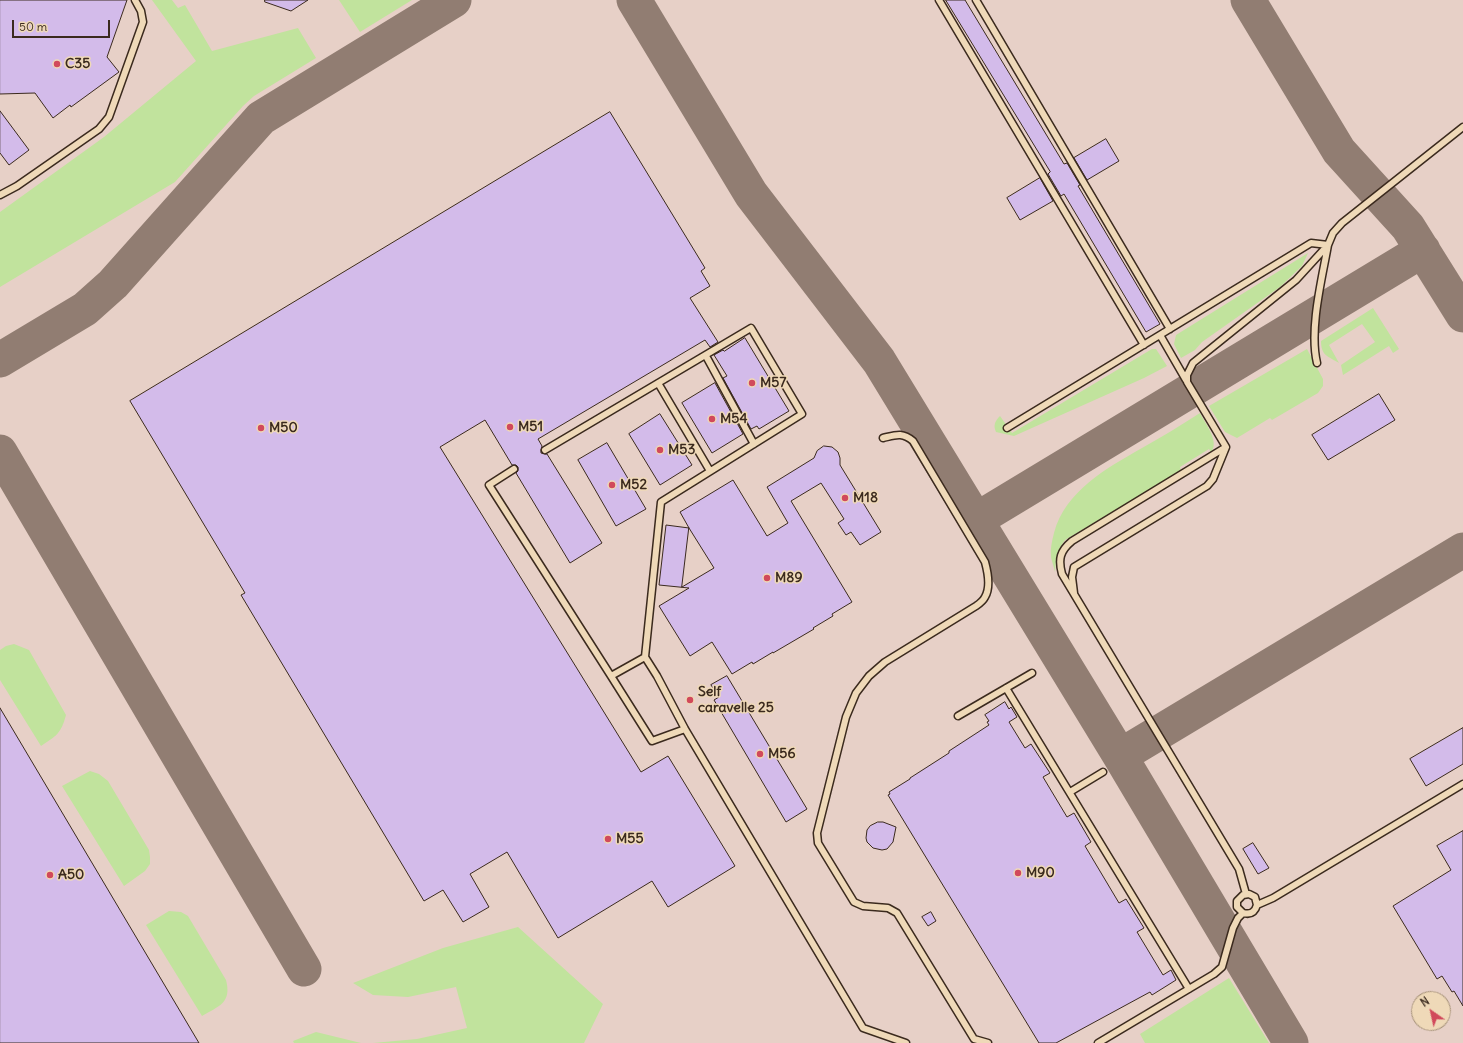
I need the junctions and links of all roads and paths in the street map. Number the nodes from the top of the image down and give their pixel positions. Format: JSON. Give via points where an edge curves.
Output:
{"nodes":[{"id":1,"x":135,"y":0,"type":"edge"},
{"id":2,"x":939,"y":0,"type":"edge"},
{"id":3,"x":976,"y":0,"type":"edge"},
{"id":4,"x":1463,"y":128,"type":"edge"},
{"id":5,"x":0,"y":195,"type":"edge"},
{"id":6,"x":1328,"y":245,"type":"junction"},
{"id":7,"x":1170,"y":329,"type":"junction"},
{"id":8,"x":1160,"y":335,"type":"junction"},
{"id":9,"x":1144,"y":345,"type":"junction"},
{"id":10,"x":706,"y":356,"type":"junction"},
{"id":11,"x":1317,"y":363,"type":"dead end"},
{"id":12,"x":1188,"y":382,"type":"junction"},
{"id":13,"x":658,"y":384,"type":"junction"},
{"id":14,"x":1007,"y":428,"type":"dead end"},
{"id":15,"x":883,"y":438,"type":"dead end"},
{"id":16,"x":754,"y":444,"type":"junction"},
{"id":17,"x":1226,"y":447,"type":"junction"},
{"id":18,"x":545,"y":450,"type":"dead end"},
{"id":19,"x":514,"y":469,"type":"dead end"},
{"id":20,"x":710,"y":471,"type":"junction"},
{"id":21,"x":1074,"y":594,"type":"junction"},
{"id":22,"x":645,"y":657,"type":"junction"},
{"id":23,"x":1032,"y":673,"type":"dead end"},
{"id":24,"x":611,"y":676,"type":"junction"},
{"id":25,"x":1006,"y":688,"type":"junction"},
{"id":26,"x":958,"y":716,"type":"dead end"},
{"id":27,"x":685,"y":729,"type":"junction"},
{"id":28,"x":1103,"y":772,"type":"dead end"},
{"id":29,"x":1463,"y":784,"type":"edge"},
{"id":30,"x":1070,"y":792,"type":"junction"},
{"id":31,"x":1246,"y":894,"type":"junction"},
{"id":32,"x":1257,"y":905,"type":"junction"},
{"id":33,"x":1243,"y":913,"type":"junction"},
{"id":34,"x":1189,"y":989,"type":"junction"},
{"id":35,"x":906,"y":1043,"type":"edge"},
{"id":36,"x":988,"y":1043,"type":"edge"},
{"id":37,"x":1098,"y":1043,"type":"edge"}],
"edges":[{"from":1,"to":5,"type":"lane","via":[[143,22],[109,117],[99,129]]},
{"from":2,"to":9,"type":"lane"},
{"from":3,"to":7,"type":"lane"},
{"from":4,"to":6,"type":"lane","via":[[1342,224],[1333,233]]},
{"from":6,"to":7,"type":"lane","via":[[1311,243]]},
{"from":6,"to":11,"type":"lane","via":[[1315,326],[1314,350]]},
{"from":6,"to":12,"type":"lane","via":[[1296,280],[1193,364],[1187,375]]},
{"from":7,"to":8,"type":"lane"},
{"from":8,"to":9,"type":"lane"},
{"from":8,"to":12,"type":"lane"},
{"from":9,"to":14,"type":"lane"},
{"from":10,"to":13,"type":"lane"},
{"from":10,"to":16,"type":"lane"},
{"from":10,"to":16,"type":"lane","via":[[751,328],[802,414]]},
{"from":12,"to":17,"type":"lane"},
{"from":13,"to":18,"type":"lane"},
{"from":13,"to":20,"type":"lane"},
{"from":15,"to":36,"type":"lane","via":[[899,434],[913,441],[986,562],[988,589],[985,598],[976,606],[885,662],[868,676],[856,693],[844,724],[817,833],[818,843],[854,902],[863,906],[888,908],[897,913],[974,1039]]},
{"from":16,"to":20,"type":"lane"},
{"from":17,"to":21,"type":"lane","via":[[1214,479],[1207,486],[1074,567]]},
{"from":17,"to":21,"type":"lane","via":[[1066,546],[1059,564]]},
{"from":19,"to":24,"type":"lane","via":[[489,485]]},
{"from":20,"to":22,"type":"lane","via":[[661,502]]},
{"from":21,"to":31,"type":"lane","via":[[1239,869]]},
{"from":22,"to":24,"type":"lane"},
{"from":22,"to":27,"type":"lane"},
{"from":23,"to":25,"type":"lane"},
{"from":24,"to":27,"type":"lane","via":[[652,741]]},
{"from":25,"to":26,"type":"lane"},
{"from":25,"to":30,"type":"lane"},
{"from":27,"to":35,"type":"lane","via":[[863,1028]]},
{"from":28,"to":30,"type":"lane"},
{"from":29,"to":32,"type":"lane"},
{"from":30,"to":34,"type":"lane"},
{"from":31,"to":32,"type":"lane","via":[[1255,897]]},
{"from":31,"to":33,"type":"lane","via":[[1240,896],[1237,901]]},
{"from":32,"to":33,"type":"lane","via":[[1250,914]]},
{"from":33,"to":34,"type":"lane","via":[[1233,928],[1222,967]]},
{"from":34,"to":37,"type":"lane"}]}
